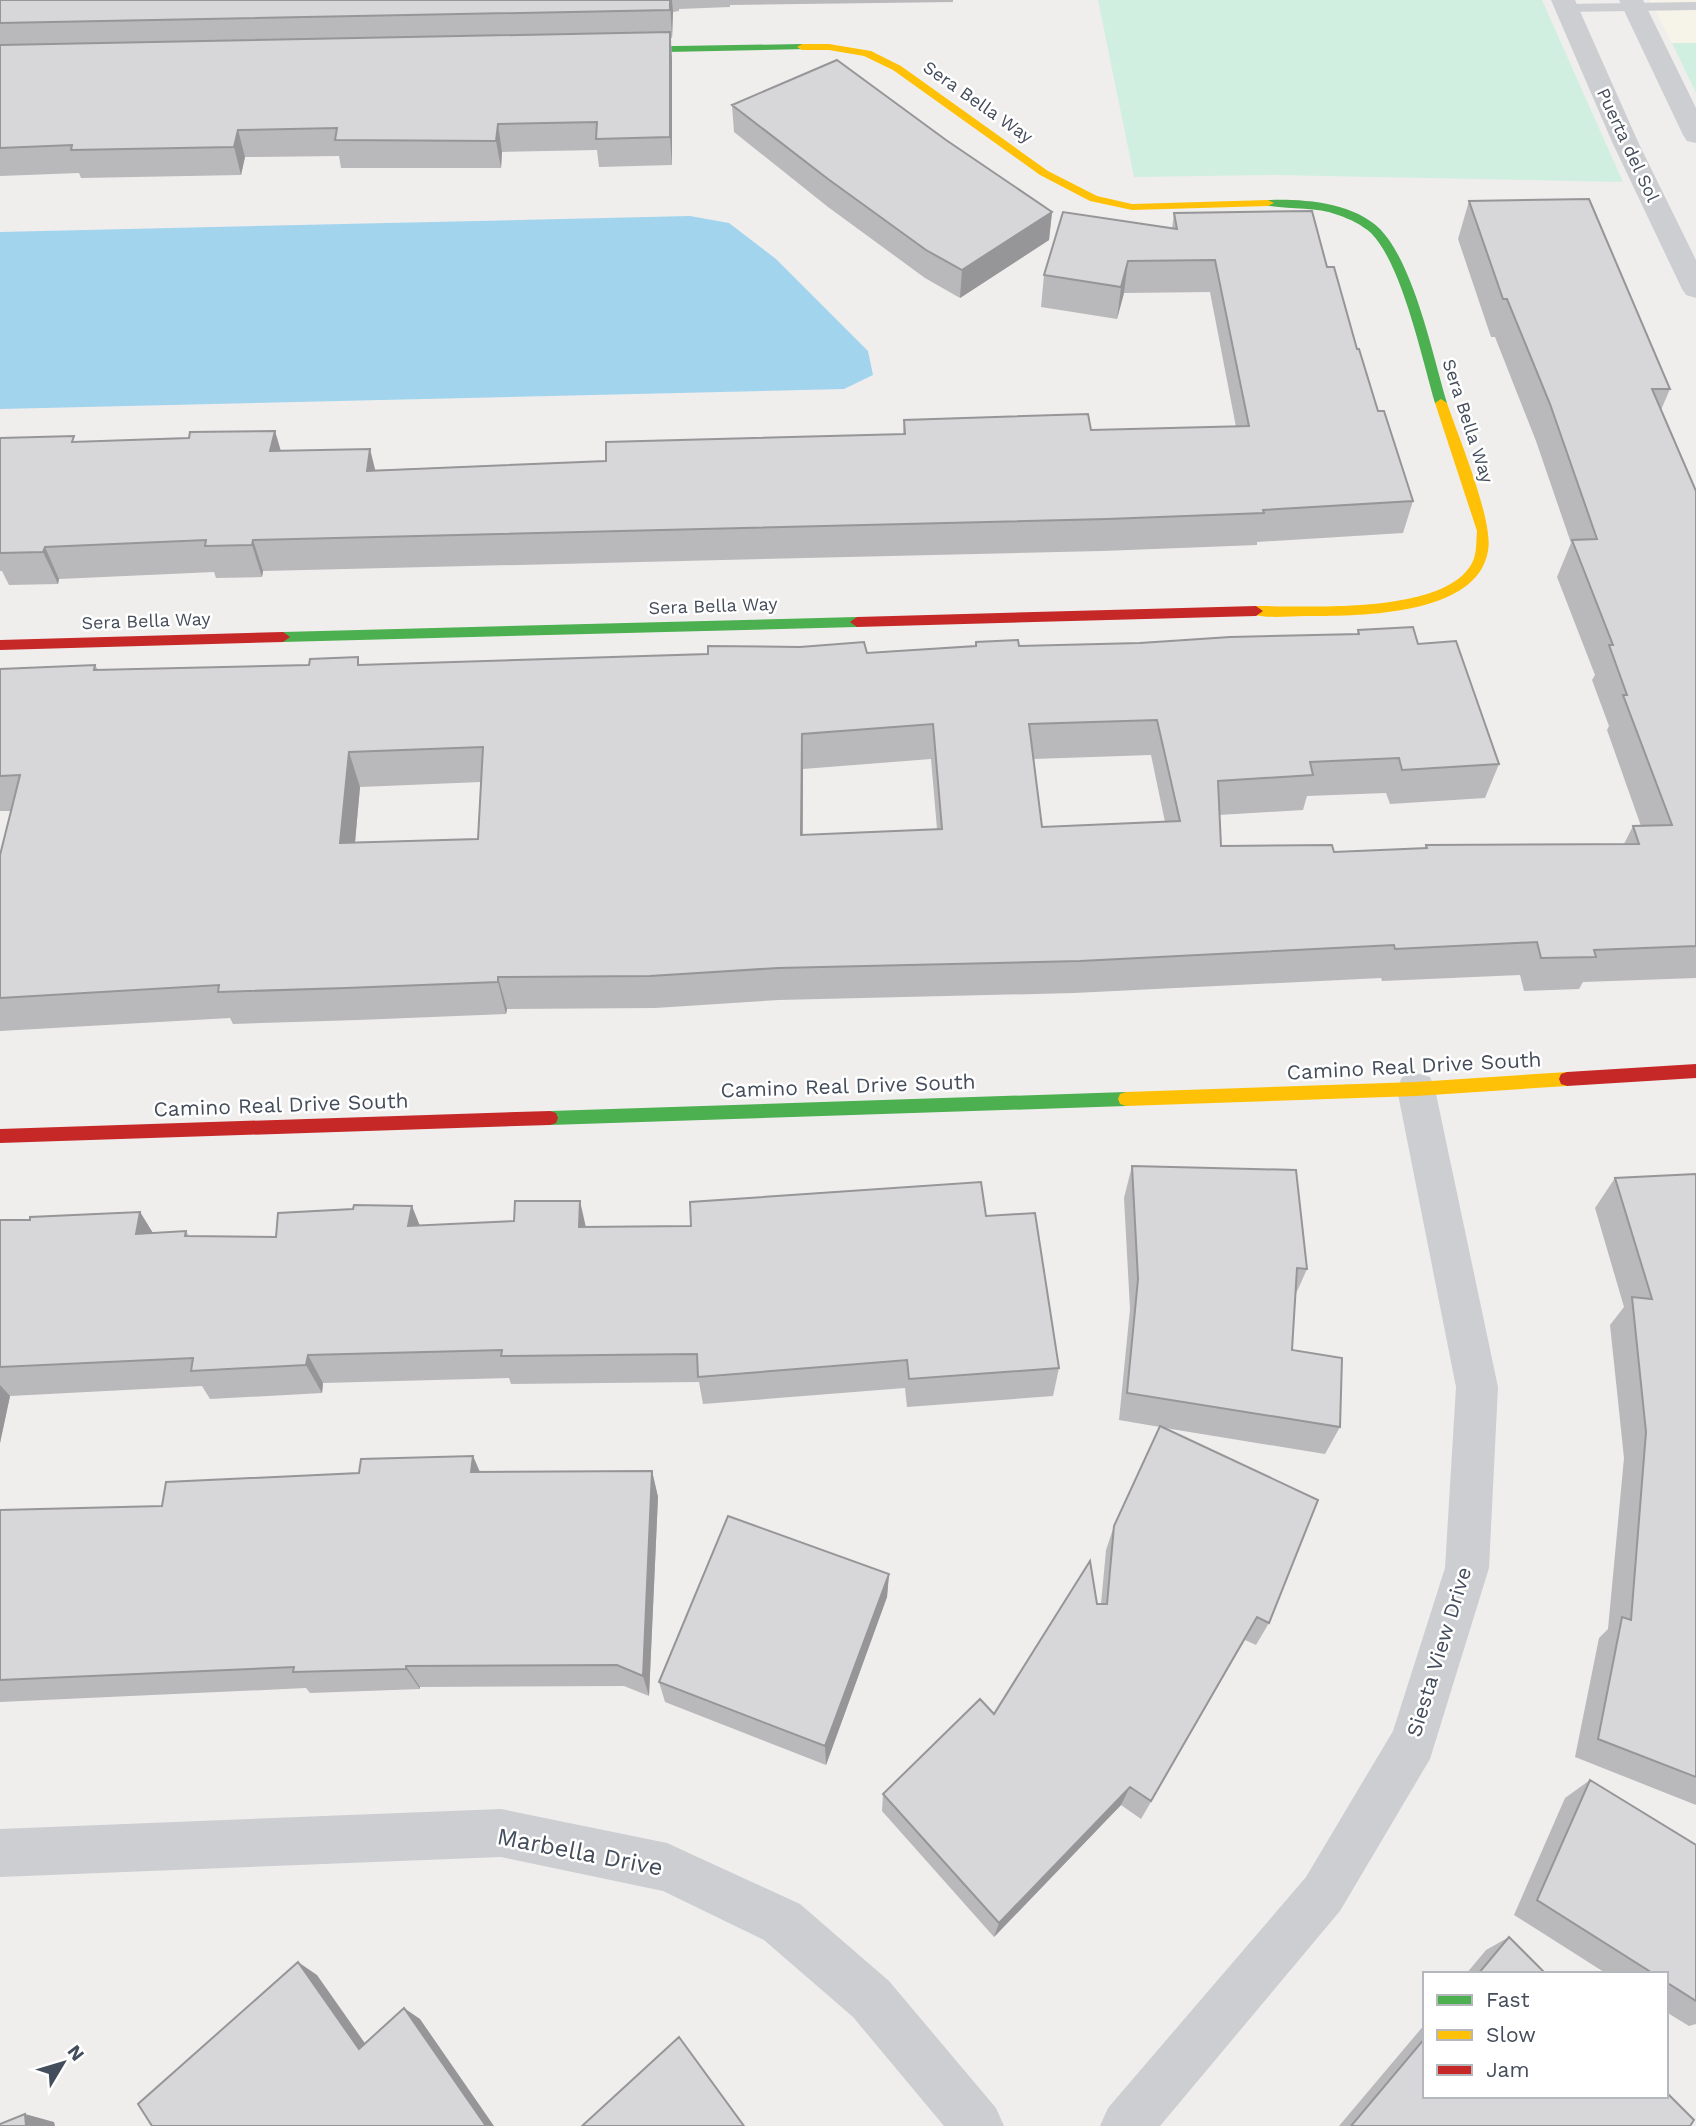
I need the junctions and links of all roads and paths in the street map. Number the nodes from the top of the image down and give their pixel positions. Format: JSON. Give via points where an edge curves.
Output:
{"nodes":[{"id":1,"x":1565,"y":4,"type":"edge"},
{"id":2,"x":1633,"y":4,"type":"edge"},
{"id":3,"x":1696,"y":6,"type":"edge"},
{"id":4,"x":606,"y":50,"type":"edge"},
{"id":5,"x":1696,"y":135,"type":"edge"},
{"id":6,"x":1696,"y":289,"type":"edge"},
{"id":7,"x":0,"y":645,"type":"edge"},
{"id":8,"x":1696,"y":1071,"type":"edge"},
{"id":9,"x":1416,"y":1088,"type":"junction"},
{"id":10,"x":0,"y":1136,"type":"edge"},
{"id":11,"x":0,"y":1853,"type":"edge"},
{"id":12,"x":978,"y":2126,"type":"edge"},
{"id":13,"x":1126,"y":2126,"type":"edge"}],
"edges":[{"from":1,"to":2,"type":"lane"},
{"from":1,"to":6,"type":"street","name":"Puerta del Sol"},
{"from":2,"to":3,"type":"lane"},
{"from":2,"to":5,"type":"street"},
{"from":4,"to":7,"type":"street","name":"Sera Bella Way","via":[[807,46],[867,53],[897,68],[1062,186],[1096,200],[1132,207],[1307,204],[1339,211],[1369,226],[1381,235],[1394,258],[1483,531],[1485,546],[1477,569],[1443,595],[1388,607]]},
{"from":8,"to":9,"type":"street","name":"Camino Real Drive South"},
{"from":9,"to":10,"type":"street","name":"Camino Real Drive South"},
{"from":9,"to":13,"type":"street","name":"Siesta View Drive","via":[[1477,1387],[1467,1567],[1413,1742],[1323,1894]]},
{"from":11,"to":12,"type":"street","name":"Marbella Drive","via":[[501,1833],[667,1867],[782,1922],[871,1999]]}]}
